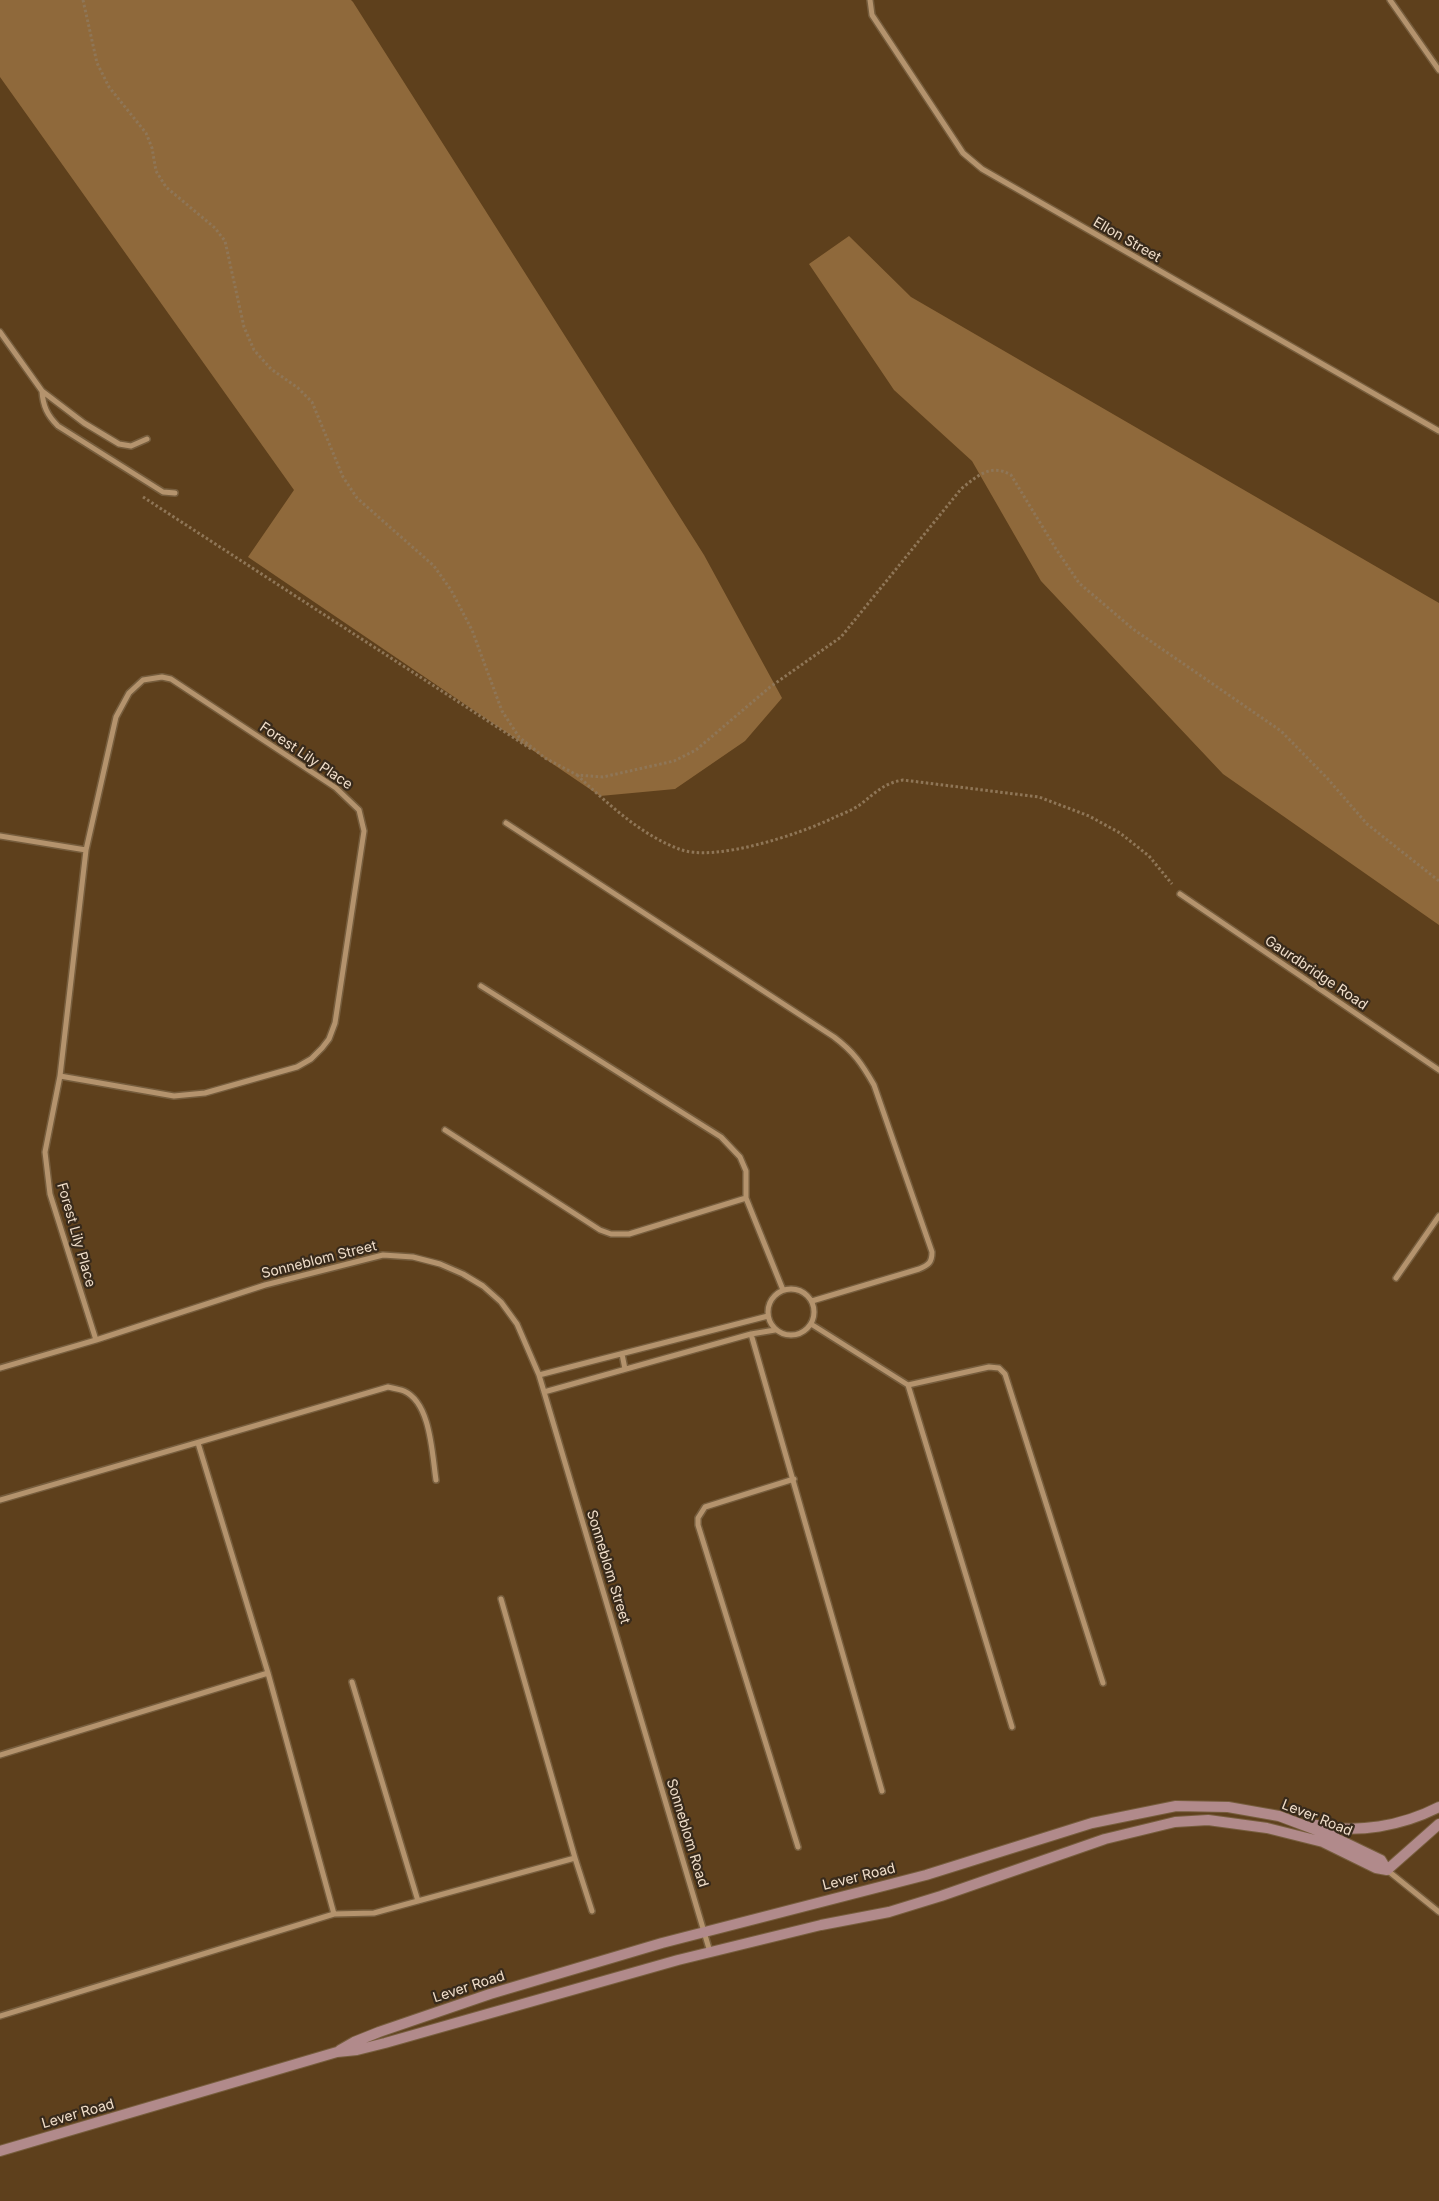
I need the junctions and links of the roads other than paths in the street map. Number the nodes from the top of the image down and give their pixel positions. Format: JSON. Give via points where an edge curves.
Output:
{"nodes":[{"id":1,"x":870,"y":0,"type":"edge"},
{"id":2,"x":1390,"y":0,"type":"edge"},
{"id":3,"x":1439,"y":70,"type":"edge"},
{"id":4,"x":0,"y":332,"type":"edge"},
{"id":5,"x":42,"y":391,"type":"junction"},
{"id":6,"x":1439,"y":432,"type":"edge"},
{"id":7,"x":147,"y":438,"type":"dead end"},
{"id":8,"x":175,"y":493,"type":"dead end"},
{"id":9,"x":506,"y":824,"type":"dead end"},
{"id":10,"x":0,"y":836,"type":"edge"},
{"id":11,"x":86,"y":850,"type":"junction"},
{"id":12,"x":1180,"y":894,"type":"road end"},
{"id":13,"x":480,"y":986,"type":"dead end"},
{"id":14,"x":1439,"y":1070,"type":"edge"},
{"id":15,"x":60,"y":1076,"type":"junction"},
{"id":16,"x":445,"y":1130,"type":"dead end"},
{"id":17,"x":746,"y":1198,"type":"junction"},
{"id":18,"x":1439,"y":1216,"type":"edge"},
{"id":19,"x":1396,"y":1278,"type":"dead end"},
{"id":20,"x":784,"y":1290,"type":"junction"},
{"id":21,"x":812,"y":1301,"type":"junction"},
{"id":22,"x":768,"y":1316,"type":"junction"},
{"id":23,"x":811,"y":1324,"type":"junction"},
{"id":24,"x":775,"y":1330,"type":"junction"},
{"id":25,"x":751,"y":1334,"type":"junction"},
{"id":26,"x":96,"y":1340,"type":"junction"},
{"id":27,"x":622,"y":1354,"type":"junction"},
{"id":28,"x":0,"y":1368,"type":"edge"},
{"id":29,"x":625,"y":1369,"type":"junction"},
{"id":30,"x":539,"y":1375,"type":"junction"},
{"id":31,"x":908,"y":1385,"type":"junction"},
{"id":32,"x":544,"y":1392,"type":"junction"},
{"id":33,"x":198,"y":1444,"type":"junction"},
{"id":34,"x":794,"y":1479,"type":"junction"},
{"id":35,"x":436,"y":1480,"type":"dead end"},
{"id":36,"x":0,"y":1500,"type":"edge"},
{"id":37,"x":501,"y":1599,"type":"dead end"},
{"id":38,"x":268,"y":1673,"type":"junction"},
{"id":39,"x":352,"y":1682,"type":"dead end"},
{"id":40,"x":1104,"y":1683,"type":"dead end"},
{"id":41,"x":641,"y":1720,"type":"joint"},
{"id":42,"x":1012,"y":1727,"type":"dead end"},
{"id":43,"x":0,"y":1756,"type":"edge"},
{"id":44,"x":882,"y":1791,"type":"dead end"},
{"id":45,"x":1439,"y":1807,"type":"edge"},
{"id":46,"x":1279,"y":1816,"type":"junction"},
{"id":47,"x":1439,"y":1824,"type":"edge"},
{"id":48,"x":798,"y":1848,"type":"dead end"},
{"id":49,"x":575,"y":1858,"type":"junction"},
{"id":50,"x":1387,"y":1870,"type":"junction"},
{"id":51,"x":418,"y":1901,"type":"junction"},
{"id":52,"x":592,"y":1911,"type":"dead end"},
{"id":53,"x":1439,"y":1912,"type":"edge"},
{"id":54,"x":334,"y":1914,"type":"junction"},
{"id":55,"x":704,"y":1932,"type":"junction"},
{"id":56,"x":710,"y":1952,"type":"junction"},
{"id":57,"x":0,"y":2016,"type":"edge"},
{"id":58,"x":337,"y":2052,"type":"junction"},
{"id":59,"x":0,"y":2151,"type":"edge"}],
"edges":[{"from":1,"to":6,"type":"street","name":"Ellon Street","via":[[872,15],[888,40],[963,153],[982,169]]},
{"from":2,"to":3,"type":"street"},
{"from":4,"to":5,"type":"street"},
{"from":5,"to":7,"type":"street","via":[[84,423],[119,444],[131,446]]},
{"from":5,"to":8,"type":"street","via":[[43,406],[58,426],[163,492]]},
{"from":9,"to":21,"type":"street","via":[[834,1037],[852,1050],[862,1063],[874,1085],[932,1252],[931,1263]]},
{"from":10,"to":11,"type":"street"},
{"from":11,"to":15,"type":"street","name":"Forest Lily Place"},
{"from":11,"to":15,"type":"street","name":"Forest Lily Place","via":[[116,717],[136,686],[153,678],[171,679],[336,788],[359,810],[364,832],[335,1023],[329,1039],[312,1059],[297,1067],[250,1081],[205,1093],[174,1096]]},
{"from":12,"to":14,"type":"street","name":"Gaurdbridge Road"},
{"from":13,"to":17,"type":"street","via":[[721,1136],[740,1157],[746,1171]]},
{"from":15,"to":26,"type":"street","name":"Forest Lily Place","via":[[45,1152],[47,1175],[50,1194]]},
{"from":16,"to":17,"type":"street","via":[[611,1234],[629,1234]]},
{"from":17,"to":20,"type":"street"},
{"from":18,"to":19,"type":"street"},
{"from":20,"to":21,"type":"street","via":[[800,1290]]},
{"from":20,"to":22,"type":"street","via":[[771,1300]]},
{"from":21,"to":23,"type":"street","via":[[814,1317]]},
{"from":22,"to":24,"type":"street"},
{"from":22,"to":27,"type":"street"},
{"from":23,"to":24,"type":"street","via":[[799,1335],[790,1336]]},
{"from":23,"to":31,"type":"street"},
{"from":24,"to":25,"type":"street"},
{"from":25,"to":29,"type":"street"},
{"from":25,"to":34,"type":"street"},
{"from":26,"to":28,"type":"street","name":"Sonneblom Street"},
{"from":26,"to":30,"type":"street","name":"Sonneblom Street","via":[[265,1285],[360,1260],[383,1255],[413,1257],[464,1274],[501,1302],[517,1324]]},
{"from":27,"to":29,"type":"street"},
{"from":27,"to":30,"type":"street"},
{"from":29,"to":32,"type":"street"},
{"from":30,"to":32,"type":"street","name":"Sonneblom Street"},
{"from":31,"to":40,"type":"street","via":[[989,1366],[999,1368],[1005,1374]]},
{"from":31,"to":42,"type":"street"},
{"from":32,"to":41,"type":"street","name":"Sonneblom Street"},
{"from":33,"to":35,"type":"street","via":[[388,1387],[404,1391],[420,1407],[427,1422]]},
{"from":33,"to":36,"type":"street"},
{"from":33,"to":38,"type":"street"},
{"from":34,"to":44,"type":"street"},
{"from":34,"to":48,"type":"street","via":[[704,1507],[698,1525]]},
{"from":37,"to":49,"type":"street"},
{"from":38,"to":43,"type":"street"},
{"from":38,"to":54,"type":"street"},
{"from":39,"to":51,"type":"street"},
{"from":41,"to":55,"type":"street","name":"Sonneblom Road"},
{"from":45,"to":46,"type":"main road","via":[[1403,1822],[1371,1828],[1336,1829]]},
{"from":46,"to":50,"type":"main road","name":"Lever Road","via":[[1381,1860]]},
{"from":46,"to":55,"type":"main road","name":"Lever Road","via":[[1208,1805],[1176,1806],[1092,1823],[926,1875]]},
{"from":47,"to":50,"type":"main road"},
{"from":49,"to":51,"type":"street"},
{"from":49,"to":52,"type":"street"},
{"from":50,"to":53,"type":"street","name":"Lever Road"},
{"from":50,"to":56,"type":"main road","name":"Lever Road","via":[[1376,1868],[1323,1842],[1267,1828],[1208,1820],[1175,1822],[1105,1838],[889,1912]]},
{"from":51,"to":54,"type":"street","via":[[374,1912]]},
{"from":54,"to":57,"type":"street"},
{"from":55,"to":56,"type":"street","name":"Sonneblom Road"},
{"from":55,"to":58,"type":"main road","name":"Lever Road","via":[[490,1994],[380,2032]]},
{"from":56,"to":58,"type":"main road","name":"Lever Road","via":[[366,2048]]},
{"from":58,"to":59,"type":"main road","name":"Lever Road"}]}
